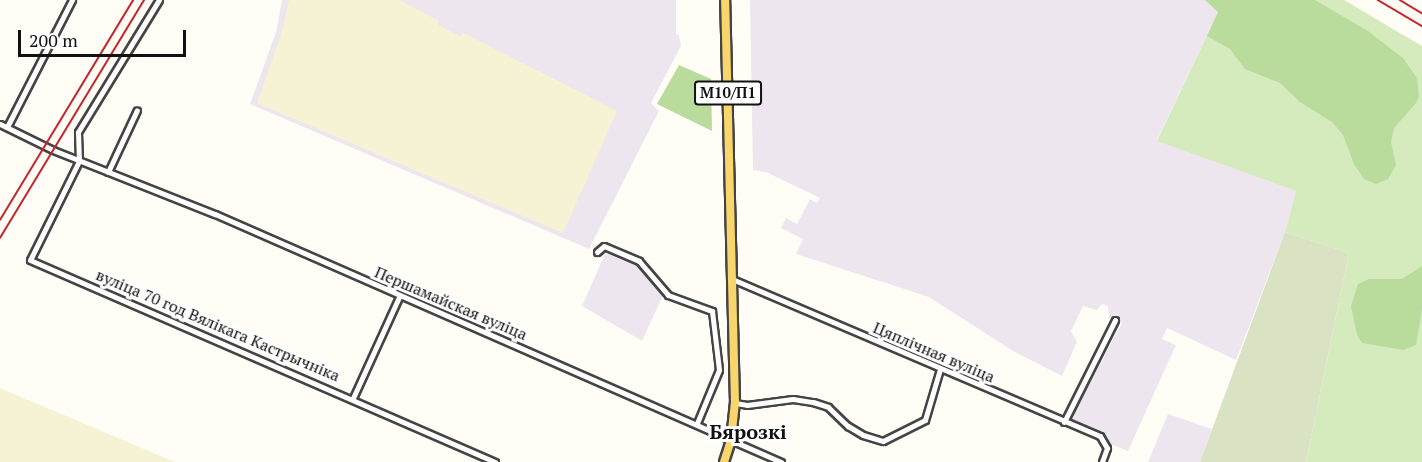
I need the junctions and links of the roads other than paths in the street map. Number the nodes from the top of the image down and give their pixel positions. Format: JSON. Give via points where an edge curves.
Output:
{"nodes":[{"id":1,"x":72,"y":0,"type":"edge"},
{"id":2,"x":159,"y":0,"type":"edge"},
{"id":3,"x":725,"y":0,"type":"edge"},
{"id":4,"x":137,"y":110,"type":"dead end"},
{"id":5,"x":0,"y":124,"type":"edge"},
{"id":6,"x":8,"y":127,"type":"junction"},
{"id":7,"x":80,"y":161,"type":"junction"},
{"id":8,"x":108,"y":172,"type":"junction"},
{"id":9,"x":597,"y":252,"type":"dead end"},
{"id":10,"x":732,"y":279,"type":"junction"},
{"id":11,"x":399,"y":297,"type":"junction"},
{"id":12,"x":1115,"y":320,"type":"dead end"},
{"id":13,"x":940,"y":369,"type":"junction"},
{"id":14,"x":353,"y":398,"type":"junction"},
{"id":15,"x":735,"y":404,"type":"junction"},
{"id":16,"x":1064,"y":422,"type":"junction"},
{"id":17,"x":697,"y":423,"type":"junction"},
{"id":18,"x":732,"y":440,"type":"junction"},
{"id":19,"x":495,"y":462,"type":"edge"},
{"id":20,"x":724,"y":462,"type":"edge"},
{"id":21,"x":781,"y":462,"type":"edge"},
{"id":22,"x":1102,"y":462,"type":"edge"}],
"edges":[{"from":1,"to":6,"type":"street"},
{"from":2,"to":7,"type":"street","via":[[78,132]]},
{"from":3,"to":10,"type":"main road","number":"М10/П1"},
{"from":4,"to":8,"type":"street"},
{"from":5,"to":6,"type":"street"},
{"from":6,"to":7,"type":"street","name":"Першамайская вуліца"},
{"from":7,"to":8,"type":"street","name":"Першамайская вуліца"},
{"from":7,"to":14,"type":"street","name":"вуліца 70 год Вялікага Кастрычніка","via":[[30,260]]},
{"from":8,"to":11,"type":"street","name":"Першамайская вуліца","via":[[215,214]]},
{"from":9,"to":17,"type":"street","via":[[604,246],[639,261],[668,295],[712,310],[719,370]]},
{"from":10,"to":13,"type":"street","name":"Цяплічная вуліца"},
{"from":10,"to":15,"type":"main road","number":"М10/П1"},
{"from":11,"to":14,"type":"street"},
{"from":11,"to":17,"type":"street","name":"Першамайская вуліца"},
{"from":12,"to":16,"type":"street"},
{"from":13,"to":15,"type":"street","via":[[925,420],[883,441],[862,435],[828,407],[813,402],[793,399]]},
{"from":13,"to":16,"type":"street","name":"Цяплічная вуліца"},
{"from":14,"to":19,"type":"street","name":"вуліца 70 год Вялікага Кастрычніка"},
{"from":15,"to":18,"type":"main road","number":"М10/П1"},
{"from":16,"to":22,"type":"street","name":"Цяплічная вуліца","via":[[1100,436],[1107,448]]},
{"from":17,"to":18,"type":"street","name":"Першамайская вуліца"},
{"from":18,"to":20,"type":"main road","number":"М10/П1"},
{"from":18,"to":21,"type":"street","name":"Першамайская вуліца"}]}
